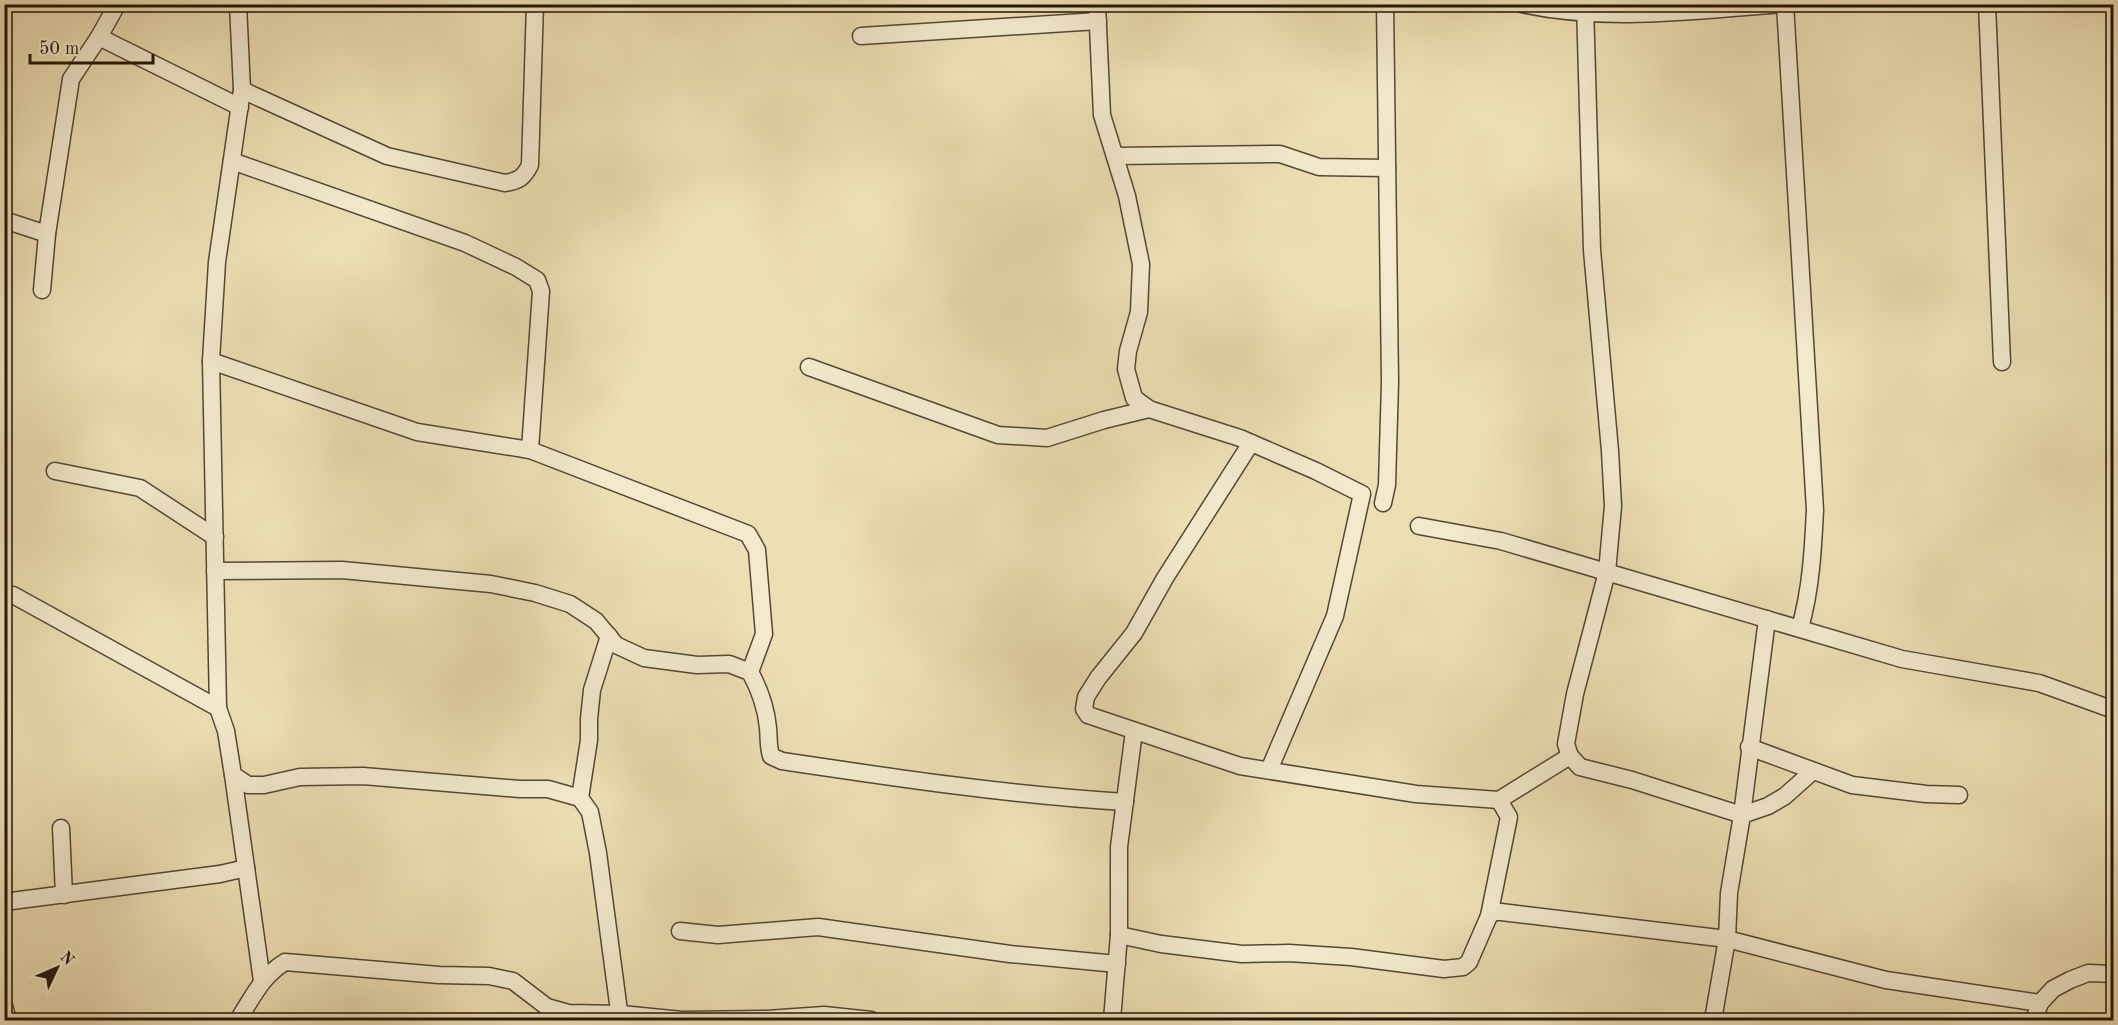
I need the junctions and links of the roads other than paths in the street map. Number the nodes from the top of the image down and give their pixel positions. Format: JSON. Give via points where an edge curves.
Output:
{"nodes":[{"id":1,"x":114,"y":4,"type":"edge"},
{"id":2,"x":238,"y":4,"type":"edge"},
{"id":3,"x":535,"y":4,"type":"edge"},
{"id":4,"x":1385,"y":4,"type":"edge"},
{"id":5,"x":1522,"y":4,"type":"edge"},
{"id":6,"x":1783,"y":4,"type":"edge"},
{"id":7,"x":1987,"y":4,"type":"edge"},
{"id":8,"x":1585,"y":9,"type":"edge"},
{"id":9,"x":1097,"y":13,"type":"edge"},
{"id":10,"x":861,"y":36,"type":"dead end"},
{"id":11,"x":99,"y":37,"type":"junction"},
{"id":12,"x":242,"y":90,"type":"junction"},
{"id":13,"x":240,"y":107,"type":"junction"},
{"id":14,"x":1116,"y":156,"type":"junction"},
{"id":15,"x":231,"y":161,"type":"junction"},
{"id":16,"x":1387,"y":168,"type":"junction"},
{"id":17,"x":4,"y":220,"type":"edge"},
{"id":18,"x":47,"y":234,"type":"junction"},
{"id":19,"x":42,"y":290,"type":"dead end"},
{"id":20,"x":211,"y":361,"type":"junction"},
{"id":21,"x":2002,"y":362,"type":"dead end"},
{"id":22,"x":809,"y":367,"type":"dead end"},
{"id":23,"x":1149,"y":409,"type":"junction"},
{"id":24,"x":1251,"y":443,"type":"junction"},
{"id":25,"x":530,"y":450,"type":"junction"},
{"id":26,"x":55,"y":471,"type":"dead end"},
{"id":27,"x":1383,"y":503,"type":"dead end"},
{"id":28,"x":1419,"y":526,"type":"dead end"},
{"id":29,"x":215,"y":537,"type":"junction"},
{"id":30,"x":215,"y":571,"type":"junction"},
{"id":31,"x":1607,"y":572,"type":"junction"},
{"id":32,"x":13,"y":595,"type":"dead end"},
{"id":33,"x":1767,"y":619,"type":"junction"},
{"id":34,"x":1800,"y":628,"type":"junction"},
{"id":35,"x":609,"y":636,"type":"junction"},
{"id":36,"x":750,"y":672,"type":"junction"},
{"id":37,"x":218,"y":708,"type":"junction"},
{"id":38,"x":2114,"y":710,"type":"edge"},
{"id":39,"x":1134,"y":731,"type":"junction"},
{"id":40,"x":1749,"y":747,"type":"junction"},
{"id":41,"x":1570,"y":756,"type":"junction"},
{"id":42,"x":1269,"y":770,"type":"junction"},
{"id":43,"x":1813,"y":771,"type":"junction"},
{"id":44,"x":233,"y":775,"type":"junction"},
{"id":45,"x":1959,"y":795,"type":"dead end"},
{"id":46,"x":580,"y":798,"type":"junction"},
{"id":47,"x":1500,"y":800,"type":"junction"},
{"id":48,"x":1125,"y":802,"type":"junction"},
{"id":49,"x":1742,"y":815,"type":"junction"},
{"id":50,"x":61,"y":828,"type":"dead end"},
{"id":51,"x":246,"y":868,"type":"junction"},
{"id":52,"x":63,"y":895,"type":"junction"},
{"id":53,"x":4,"y":902,"type":"edge"},
{"id":54,"x":1489,"y":916,"type":"junction"},
{"id":55,"x":680,"y":931,"type":"dead end"},
{"id":56,"x":1119,"y":935,"type":"junction"},
{"id":57,"x":1727,"y":939,"type":"junction"},
{"id":58,"x":1117,"y":964,"type":"junction"},
{"id":59,"x":2114,"y":974,"type":"edge"},
{"id":60,"x":262,"y":981,"type":"junction"},
{"id":61,"x":2040,"y":1003,"type":"junction"},
{"id":62,"x":4,"y":1006,"type":"edge"},
{"id":63,"x":545,"y":1014,"type":"edge"},
{"id":64,"x":621,"y":1014,"type":"junction"},
{"id":65,"x":8,"y":1020,"type":"edge"},
{"id":66,"x":238,"y":1020,"type":"edge"},
{"id":67,"x":871,"y":1020,"type":"edge"},
{"id":68,"x":1112,"y":1020,"type":"edge"},
{"id":69,"x":1713,"y":1020,"type":"edge"},
{"id":70,"x":2034,"y":1020,"type":"edge"}],
"edges":[{"from":1,"to":11,"type":"street"},
{"from":2,"to":12,"type":"street"},
{"from":3,"to":12,"type":"street","via":[[530,165],[517,182],[505,183],[387,156]]},
{"from":4,"to":16,"type":"street"},
{"from":5,"to":8,"type":"street","via":[[1552,11]]},
{"from":6,"to":8,"type":"street","via":[[1619,15]]},
{"from":6,"to":34,"type":"street","via":[[1815,510],[1808,602]]},
{"from":7,"to":21,"type":"street"},
{"from":8,"to":31,"type":"street","via":[[1592,250],[1610,451],[1612,506]]},
{"from":9,"to":10,"type":"street"},
{"from":9,"to":14,"type":"street","via":[[1102,115]]},
{"from":11,"to":13,"type":"street"},
{"from":11,"to":18,"type":"street","via":[[71,79]]},
{"from":12,"to":13,"type":"street"},
{"from":13,"to":15,"type":"street"},
{"from":14,"to":16,"type":"street","via":[[1280,154],[1319,167]]},
{"from":14,"to":23,"type":"street","via":[[1141,264],[1139,312],[1126,369],[1134,398]]},
{"from":15,"to":20,"type":"street","via":[[217,262]]},
{"from":15,"to":25,"type":"street","via":[[465,243],[537,280],[541,291]]},
{"from":16,"to":27,"type":"street","via":[[1390,382]]},
{"from":17,"to":18,"type":"street"},
{"from":18,"to":19,"type":"street"},
{"from":20,"to":25,"type":"street","via":[[417,432]]},
{"from":20,"to":29,"type":"street"},
{"from":22,"to":23,"type":"street","via":[[998,435],[1047,438]]},
{"from":23,"to":24,"type":"street"},
{"from":24,"to":39,"type":"street","via":[[1134,633],[1084,702],[1088,716]]},
{"from":24,"to":42,"type":"street","via":[[1362,494],[1335,616]]},
{"from":25,"to":36,"type":"street","via":[[748,534],[757,550],[764,634]]},
{"from":26,"to":29,"type":"street","via":[[140,488]]},
{"from":28,"to":31,"type":"street","via":[[1501,541]]},
{"from":29,"to":30,"type":"street"},
{"from":30,"to":35,"type":"street","via":[[342,570],[491,584],[570,604],[596,621]]},
{"from":30,"to":37,"type":"street"},
{"from":31,"to":33,"type":"street"},
{"from":31,"to":41,"type":"street","via":[[1575,694],[1566,744]]},
{"from":32,"to":37,"type":"street"},
{"from":33,"to":34,"type":"street"},
{"from":33,"to":40,"type":"street"},
{"from":34,"to":38,"type":"street","via":[[1902,659],[2039,683]]},
{"from":35,"to":36,"type":"street","via":[[616,645],[644,658],[697,665],[729,664]]},
{"from":35,"to":46,"type":"street","via":[[592,690]]},
{"from":36,"to":48,"type":"street","via":[[762,694],[771,756],[782,762],[942,785]]},
{"from":37,"to":44,"type":"street"},
{"from":39,"to":42,"type":"street","via":[[1240,766]]},
{"from":39,"to":48,"type":"street"},
{"from":40,"to":43,"type":"street"},
{"from":40,"to":49,"type":"street"},
{"from":41,"to":47,"type":"street"},
{"from":41,"to":49,"type":"street","via":[[1580,767]]},
{"from":42,"to":47,"type":"street","via":[[1416,794]]},
{"from":43,"to":45,"type":"street","via":[[1852,785]]},
{"from":43,"to":49,"type":"street","via":[[1785,796]]},
{"from":44,"to":46,"type":"street","via":[[248,785],[300,777],[363,776],[548,789]]},
{"from":44,"to":51,"type":"street"},
{"from":46,"to":64,"type":"street","via":[[591,812]]},
{"from":47,"to":54,"type":"street","via":[[1509,817]]},
{"from":48,"to":56,"type":"street","via":[[1119,847]]},
{"from":49,"to":57,"type":"street"},
{"from":50,"to":52,"type":"street"},
{"from":51,"to":52,"type":"street"},
{"from":51,"to":60,"type":"street"},
{"from":52,"to":53,"type":"street"},
{"from":54,"to":56,"type":"street","via":[[1469,962],[1463,967],[1444,969],[1310,954],[1209,952]]},
{"from":54,"to":57,"type":"street","via":[[1502,912]]},
{"from":55,"to":58,"type":"street","via":[[718,935],[818,927],[1010,954]]},
{"from":56,"to":58,"type":"street"},
{"from":57,"to":61,"type":"street","via":[[1886,980]]},
{"from":57,"to":69,"type":"street"},
{"from":58,"to":68,"type":"street"},
{"from":59,"to":61,"type":"street","via":[[2088,973],[2070,980],[2053,989]]},
{"from":60,"to":63,"type":"street","via":[[285,962],[489,976],[513,981]]},
{"from":60,"to":66,"type":"street"},
{"from":61,"to":70,"type":"street"},
{"from":62,"to":65,"type":"street"},
{"from":63,"to":64,"type":"street"},
{"from":64,"to":67,"type":"street","via":[[682,1020],[824,1015]]}]}
